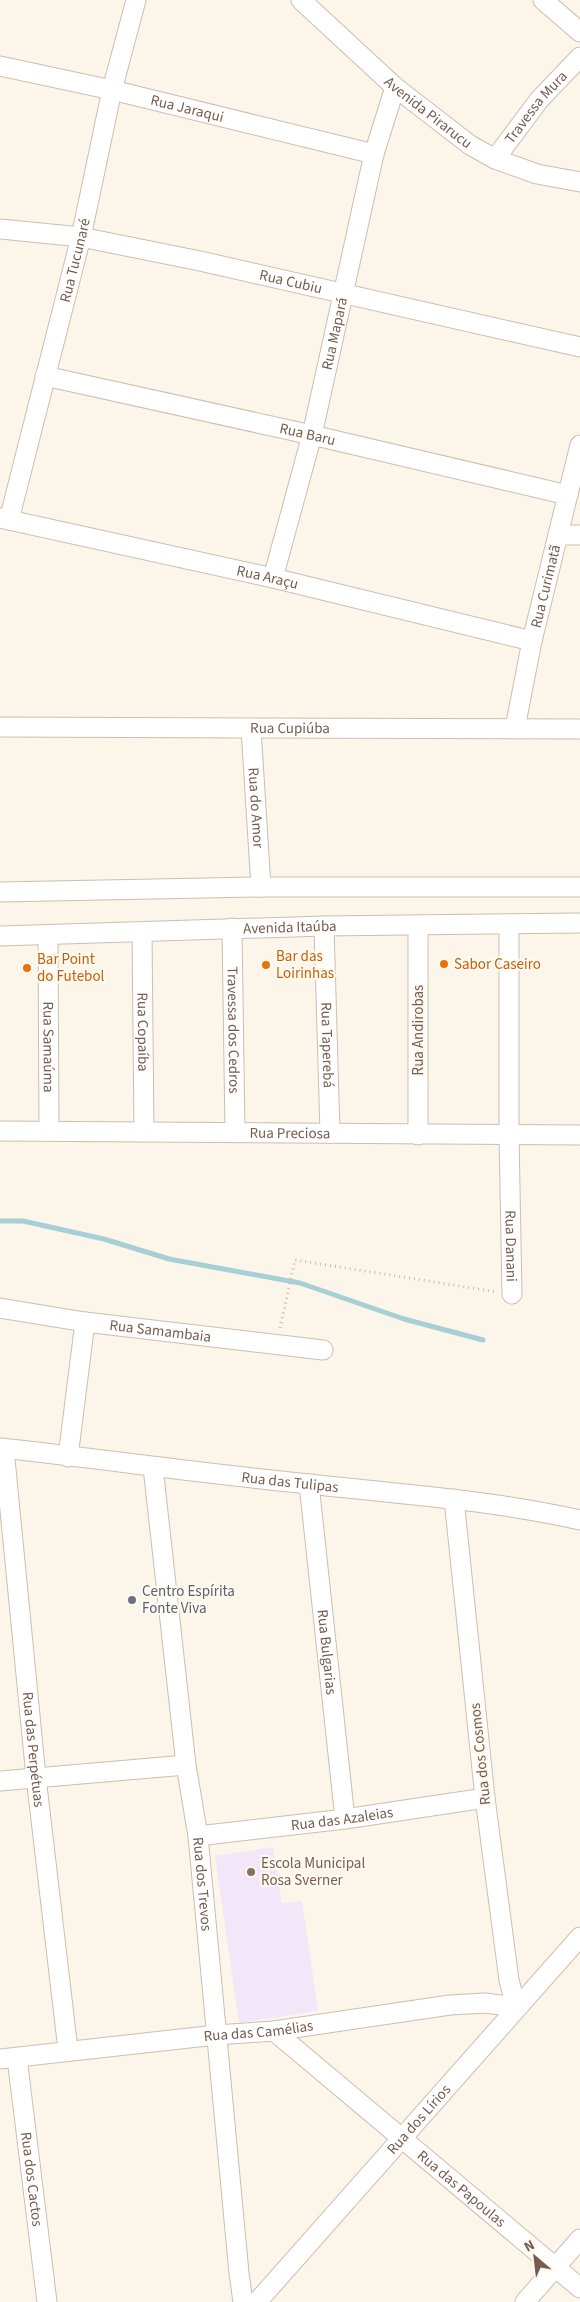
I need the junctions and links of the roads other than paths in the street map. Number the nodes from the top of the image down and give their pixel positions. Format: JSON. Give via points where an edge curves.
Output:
{"nodes":[{"id":1,"x":136,"y":0,"type":"edge"},
{"id":2,"x":301,"y":0,"type":"edge"},
{"id":3,"x":543,"y":0,"type":"edge"},
{"id":4,"x":580,"y":32,"type":"edge"},
{"id":5,"x":580,"y":57,"type":"edge"},
{"id":6,"x":0,"y":66,"type":"edge"},
{"id":7,"x":395,"y":87,"type":"junction"},
{"id":8,"x":112,"y":90,"type":"junction"},
{"id":9,"x":374,"y":154,"type":"junction"},
{"id":10,"x":495,"y":159,"type":"junction"},
{"id":11,"x":580,"y":182,"type":"edge"},
{"id":12,"x":0,"y":229,"type":"edge"},
{"id":13,"x":81,"y":237,"type":"junction"},
{"id":14,"x":342,"y":294,"type":"junction"},
{"id":15,"x":580,"y":347,"type":"edge"},
{"id":16,"x":46,"y":376,"type":"junction"},
{"id":17,"x":312,"y":435,"type":"junction"},
{"id":18,"x":580,"y":445,"type":"edge"},
{"id":19,"x":568,"y":495,"type":"junction"},
{"id":20,"x":4,"y":519,"type":"edge"},
{"id":21,"x":560,"y":535,"type":"junction"},
{"id":22,"x":580,"y":535,"type":"edge"},
{"id":23,"x":273,"y":578,"type":"junction"},
{"id":24,"x":532,"y":641,"type":"junction"},
{"id":25,"x":0,"y":727,"type":"edge"},
{"id":26,"x":515,"y":728,"type":"junction"},
{"id":27,"x":251,"y":729,"type":"junction"},
{"id":28,"x":580,"y":729,"type":"edge"},
{"id":29,"x":260,"y":887,"type":"junction"},
{"id":30,"x":580,"y":887,"type":"edge"},
{"id":31,"x":0,"y":892,"type":"edge"},
{"id":32,"x":580,"y":923,"type":"edge"},
{"id":33,"x":509,"y":924,"type":"junction"},
{"id":34,"x":418,"y":925,"type":"junction"},
{"id":35,"x":324,"y":926,"type":"junction"},
{"id":36,"x":232,"y":928,"type":"junction"},
{"id":37,"x":142,"y":933,"type":"junction"},
{"id":38,"x":48,"y":935,"type":"junction"},
{"id":39,"x":0,"y":936,"type":"edge"},
{"id":40,"x":48,"y":1130,"type":"junction"},
{"id":41,"x":0,"y":1131,"type":"edge"},
{"id":42,"x":144,"y":1132,"type":"junction"},
{"id":43,"x":235,"y":1132,"type":"junction"},
{"id":44,"x":330,"y":1133,"type":"junction"},
{"id":45,"x":418,"y":1135,"type":"junction"},
{"id":46,"x":509,"y":1135,"type":"junction"},
{"id":47,"x":580,"y":1135,"type":"edge"},
{"id":48,"x":512,"y":1294,"type":"road end"},
{"id":49,"x":0,"y":1308,"type":"edge"},
{"id":50,"x":85,"y":1322,"type":"junction"},
{"id":51,"x":323,"y":1350,"type":"dead end"},
{"id":52,"x":2,"y":1449,"type":"edge"},
{"id":53,"x":68,"y":1457,"type":"junction"},
{"id":54,"x":153,"y":1467,"type":"junction"},
{"id":55,"x":309,"y":1484,"type":"junction"},
{"id":56,"x":454,"y":1499,"type":"junction"},
{"id":57,"x":580,"y":1520,"type":"edge"},
{"id":58,"x":186,"y":1765,"type":"junction"},
{"id":59,"x":36,"y":1777,"type":"junction"},
{"id":60,"x":0,"y":1781,"type":"edge"},
{"id":61,"x":484,"y":1798,"type":"junction"},
{"id":62,"x":345,"y":1819,"type":"junction"},
{"id":63,"x":198,"y":1836,"type":"junction"},
{"id":64,"x":580,"y":1937,"type":"edge"},
{"id":65,"x":516,"y":2007,"type":"junction"},
{"id":66,"x":274,"y":2032,"type":"junction"},
{"id":67,"x":216,"y":2035,"type":"junction"},
{"id":68,"x":68,"y":2050,"type":"junction"},
{"id":69,"x":8,"y":2058,"type":"edge"},
{"id":70,"x":401,"y":2138,"type":"junction"},
{"id":71,"x":580,"y":2239,"type":"edge"},
{"id":72,"x":556,"y":2267,"type":"junction"},
{"id":73,"x":580,"y":2288,"type":"edge"},
{"id":74,"x":47,"y":2302,"type":"edge"},
{"id":75,"x":244,"y":2302,"type":"edge"},
{"id":76,"x":257,"y":2302,"type":"edge"},
{"id":77,"x":525,"y":2302,"type":"edge"}],
"edges":[{"from":1,"to":8,"type":"street","name":"Rua Tucunaré"},
{"from":2,"to":7,"type":"street","name":"Avenida Pirarucu"},
{"from":3,"to":4,"type":"street"},
{"from":5,"to":10,"type":"street","name":"Travessa Mura","via":[[539,100]]},
{"from":6,"to":8,"type":"street","name":"Rua Jaraqui"},
{"from":7,"to":9,"type":"street","name":"Rua Mapará"},
{"from":7,"to":10,"type":"street","name":"Avenida Pirarucu","via":[[470,145]]},
{"from":8,"to":9,"type":"street","name":"Rua Jaraqui"},
{"from":8,"to":13,"type":"street","name":"Rua Tucunaré"},
{"from":9,"to":14,"type":"street","name":"Rua Mapará"},
{"from":10,"to":11,"type":"street","name":"Avenida Pirarucu","via":[[537,174]]},
{"from":12,"to":13,"type":"street","name":"Rua Cubiu"},
{"from":13,"to":14,"type":"street","name":"Rua Cubiu"},
{"from":13,"to":16,"type":"street","name":"Rua Tucunaré"},
{"from":14,"to":15,"type":"street","name":"Rua Cubiu"},
{"from":14,"to":17,"type":"street","name":"Rua Mapará"},
{"from":16,"to":17,"type":"street","name":"Rua Baru"},
{"from":16,"to":20,"type":"street","name":"Rua Tucunaré"},
{"from":17,"to":19,"type":"street","name":"Rua Baru"},
{"from":17,"to":23,"type":"street","name":"Rua Mapará"},
{"from":18,"to":19,"type":"street","name":"Rua Curimatã"},
{"from":19,"to":21,"type":"street","name":"Rua Curimatã"},
{"from":20,"to":23,"type":"street","name":"Rua Araçu"},
{"from":21,"to":22,"type":"street"},
{"from":21,"to":24,"type":"street","name":"Rua Curimatã"},
{"from":23,"to":24,"type":"street","name":"Rua Araçu"},
{"from":24,"to":26,"type":"street","name":"Rua Curimatã"},
{"from":25,"to":27,"type":"street","name":"Rua Cupiúba"},
{"from":26,"to":27,"type":"street","name":"Rua Cupiúba"},
{"from":26,"to":28,"type":"street","name":"Rua Cupiúba"},
{"from":27,"to":29,"type":"street","name":"Rua do Amor"},
{"from":29,"to":30,"type":"street"},
{"from":29,"to":31,"type":"street"},
{"from":32,"to":33,"type":"street","name":"Avenida Itaúba"},
{"from":33,"to":34,"type":"street","name":"Avenida Itaúba"},
{"from":33,"to":46,"type":"street","name":"Rua Danani"},
{"from":34,"to":35,"type":"street","name":"Avenida Itaúba"},
{"from":34,"to":45,"type":"street","name":"Rua Andirobas"},
{"from":35,"to":36,"type":"street","name":"Avenida Itaúba"},
{"from":35,"to":44,"type":"street","name":"Rua Taperebá"},
{"from":36,"to":37,"type":"street","name":"Avenida Itaúba"},
{"from":36,"to":43,"type":"street","name":"Travessa dos Cedros"},
{"from":37,"to":38,"type":"street","name":"Avenida Itaúba"},
{"from":37,"to":42,"type":"street","name":"Rua Copaíba"},
{"from":38,"to":39,"type":"street","name":"Avenida Itaúba"},
{"from":38,"to":40,"type":"street","name":"Rua Samaúma"},
{"from":40,"to":41,"type":"street","name":"Rua Preciosa"},
{"from":40,"to":42,"type":"street","name":"Rua Preciosa"},
{"from":42,"to":43,"type":"street","name":"Rua Preciosa"},
{"from":43,"to":44,"type":"street","name":"Rua Preciosa"},
{"from":44,"to":45,"type":"street","name":"Rua Preciosa"},
{"from":45,"to":46,"type":"street","name":"Rua Preciosa"},
{"from":46,"to":47,"type":"street","name":"Rua Preciosa"},
{"from":46,"to":48,"type":"street","name":"Rua Danani"},
{"from":49,"to":50,"type":"street","name":"Rua Samambaia"},
{"from":50,"to":51,"type":"street","name":"Rua Samambaia"},
{"from":50,"to":53,"type":"street"},
{"from":52,"to":53,"type":"street","name":"Rua das Tulipas"},
{"from":52,"to":59,"type":"street","name":"Rua das Perpétuas"},
{"from":53,"to":54,"type":"street","name":"Rua das Tulipas"},
{"from":54,"to":55,"type":"street","name":"Rua das Tulipas"},
{"from":54,"to":58,"type":"street","name":"Rua dos Trevos"},
{"from":55,"to":56,"type":"street","name":"Rua das Tulipas"},
{"from":55,"to":62,"type":"street","name":"Rua Bulgarias"},
{"from":56,"to":57,"type":"street","name":"Rua das Tulipas"},
{"from":56,"to":61,"type":"street","name":"Rua dos Cosmos"},
{"from":58,"to":59,"type":"street"},
{"from":58,"to":63,"type":"street","name":"Rua dos Trevos"},
{"from":59,"to":60,"type":"street"},
{"from":59,"to":68,"type":"street","name":"Rua das Perpétuas"},
{"from":61,"to":62,"type":"street","name":"Rua das Azaleias"},
{"from":61,"to":65,"type":"street","name":"Rua dos Cosmos","via":[[509,1980]]},
{"from":62,"to":63,"type":"street","name":"Rua das Azaleias"},
{"from":63,"to":67,"type":"street","name":"Rua dos Trevos"},
{"from":64,"to":65,"type":"street","name":"Rua dos Lírios"},
{"from":65,"to":66,"type":"street","name":"Rua das Camélias","via":[[485,2003],[450,2005]]},
{"from":65,"to":70,"type":"street","name":"Rua dos Lírios"},
{"from":66,"to":67,"type":"street","name":"Rua das Camélias"},
{"from":66,"to":70,"type":"street","name":"Rua das Papoulas"},
{"from":67,"to":68,"type":"street","name":"Rua das Camélias"},
{"from":67,"to":75,"type":"street","name":"Rua dos Trevos"},
{"from":68,"to":69,"type":"street","name":"Rua das Camélias"},
{"from":69,"to":74,"type":"street","name":"Rua dos Cactos"},
{"from":70,"to":72,"type":"street","name":"Rua das Papoulas"},
{"from":70,"to":76,"type":"street","name":"Rua dos Lírios"},
{"from":71,"to":72,"type":"street"},
{"from":72,"to":73,"type":"street","name":"Rua das Papoulas"},
{"from":72,"to":77,"type":"street"}]}
